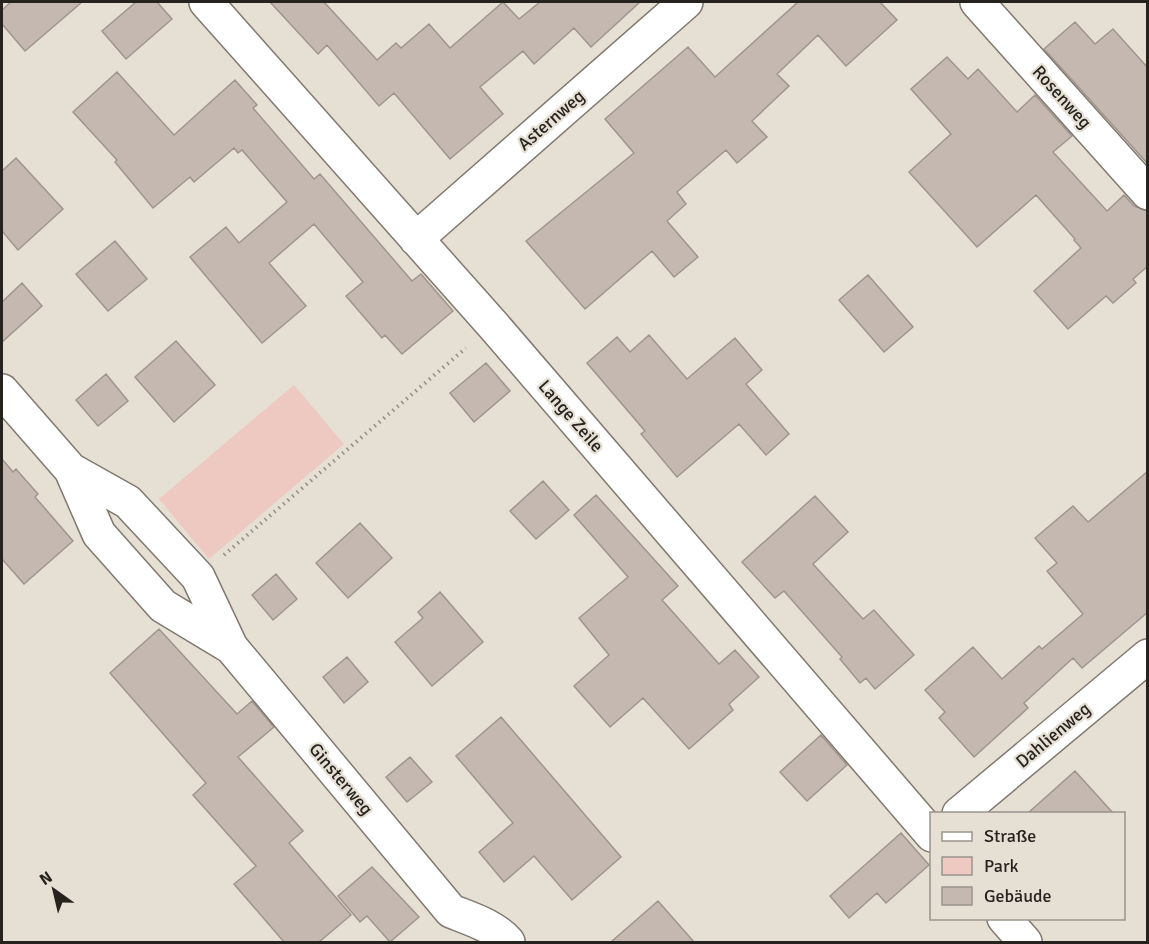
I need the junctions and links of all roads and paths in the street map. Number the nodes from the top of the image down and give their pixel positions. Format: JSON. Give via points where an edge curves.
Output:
{"nodes":[{"id":1,"x":206,"y":2,"type":"edge"},
{"id":2,"x":686,"y":2,"type":"edge"},
{"id":3,"x":977,"y":2,"type":"edge"},
{"id":4,"x":1148,"y":193,"type":"edge"},
{"id":5,"x":416,"y":239,"type":"junction"},
{"id":6,"x":493,"y":325,"type":"junction"},
{"id":7,"x":2,"y":391,"type":"edge"},
{"id":8,"x":71,"y":470,"type":"junction"},
{"id":9,"x":198,"y":577,"type":"junction"},
{"id":10,"x":231,"y":647,"type":"junction"},
{"id":11,"x":1148,"y":656,"type":"edge"},
{"id":12,"x":960,"y":812,"type":"edge"},
{"id":13,"x":930,"y":833,"type":"edge"},
{"id":14,"x":451,"y":911,"type":"junction"},
{"id":15,"x":1006,"y":920,"type":"edge"},
{"id":16,"x":458,"y":942,"type":"edge"},
{"id":17,"x":508,"y":942,"type":"edge"},
{"id":18,"x":1025,"y":942,"type":"edge"}],
"edges":[{"from":1,"to":5,"type":"street","name":"Lange Zeile"},
{"from":2,"to":5,"type":"street","name":"Asternweg"},
{"from":3,"to":4,"type":"street","name":"Rosenweg"},
{"from":5,"to":6,"type":"street","name":"Lange Zeile"},
{"from":6,"to":9,"type":"path"},
{"from":6,"to":13,"type":"street","name":"Lange Zeile"},
{"from":7,"to":8,"type":"street","name":"Ginsterweg"},
{"from":8,"to":9,"type":"street","name":"Ginsterweg","via":[[128,502]]},
{"from":8,"to":10,"type":"street","name":"Ginsterweg","via":[[99,534],[164,606]]},
{"from":9,"to":10,"type":"street","name":"Ginsterweg"},
{"from":10,"to":14,"type":"street","name":"Ginsterweg"},
{"from":11,"to":12,"type":"street","name":"Dahlienweg"},
{"from":14,"to":16,"type":"street","name":"Ginsterweg"},
{"from":14,"to":17,"type":"street","name":"Ginsterweg","via":[[480,923]]},
{"from":15,"to":18,"type":"street"}]}
